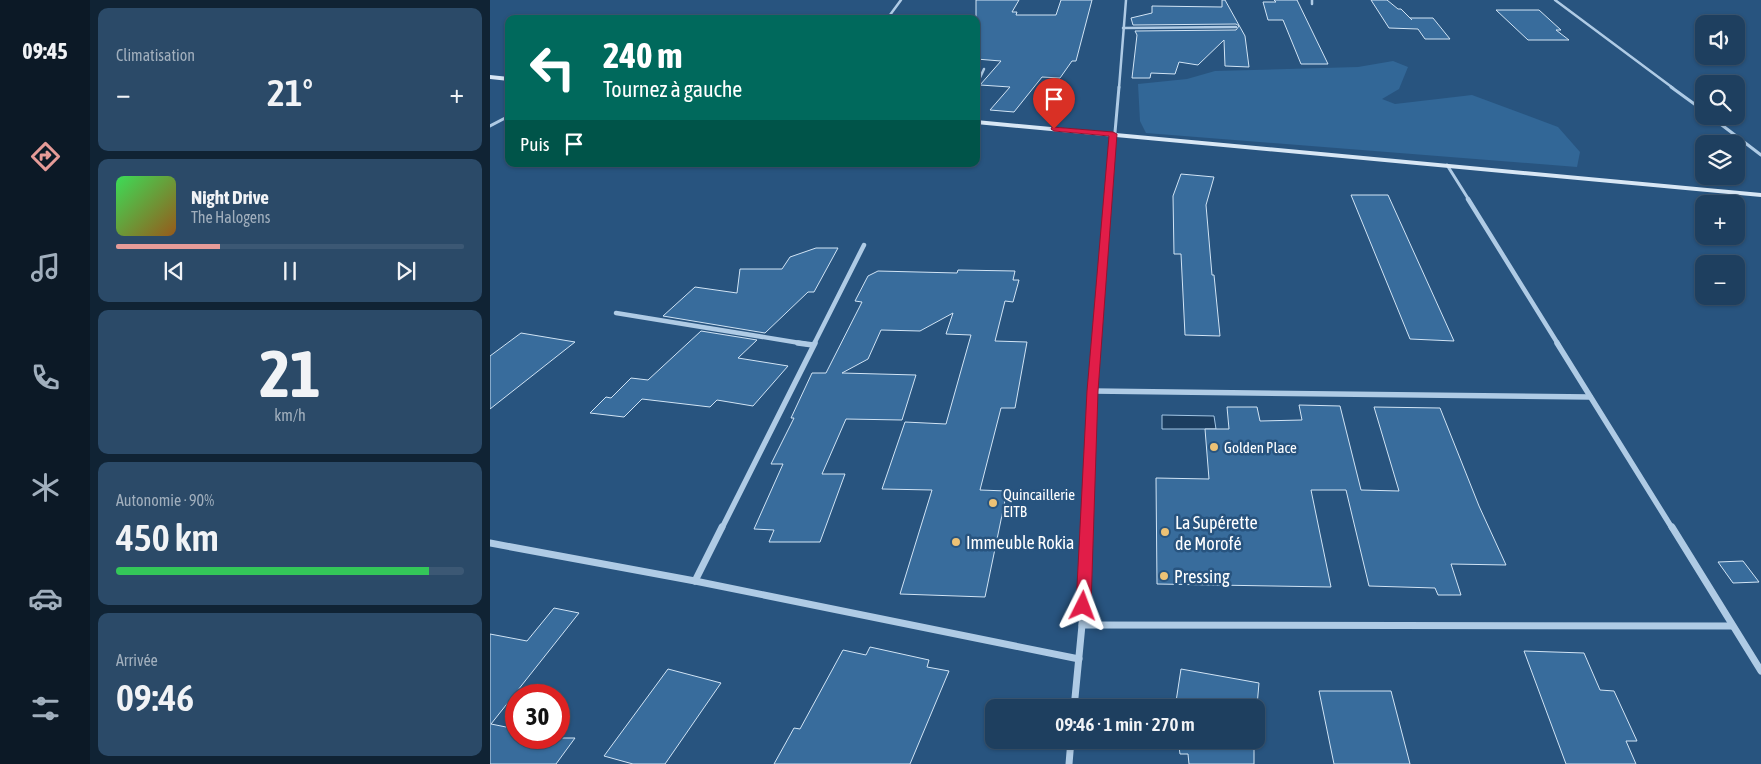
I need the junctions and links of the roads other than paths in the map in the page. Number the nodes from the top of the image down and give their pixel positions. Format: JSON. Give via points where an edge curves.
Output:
{"nodes":[{"id":1,"x":901,"y":0,"type":"edge"},
{"id":2,"x":1126,"y":0,"type":"edge"},
{"id":3,"x":1312,"y":0,"type":"edge"},
{"id":4,"x":1555,"y":0,"type":"edge"},
{"id":5,"x":1312,"y":4,"type":"dead end"},
{"id":6,"x":889,"y":15,"type":"edge"},
{"id":7,"x":1236,"y":27,"type":"dead end"},
{"id":8,"x":1123,"y":28,"type":"junction"},
{"id":9,"x":984,"y":69,"type":"dead end"},
{"id":10,"x":490,"y":77,"type":"edge"},
{"id":11,"x":980,"y":78,"type":"edge"},
{"id":12,"x":505,"y":79,"type":"edge"},
{"id":13,"x":1695,"y":104,"type":"edge"},
{"id":14,"x":505,"y":118,"type":"edge"},
{"id":15,"x":980,"y":122,"type":"edge"},
{"id":16,"x":1722,"y":125,"type":"edge"},
{"id":17,"x":490,"y":126,"type":"edge"},
{"id":18,"x":1113,"y":134,"type":"junction"},
{"id":19,"x":1761,"y":155,"type":"edge"},
{"id":20,"x":1447,"y":165,"type":"junction"},
{"id":21,"x":1761,"y":195,"type":"edge"},
{"id":22,"x":864,"y":245,"type":"dead end"},
{"id":23,"x":616,"y":313,"type":"dead end"},
{"id":24,"x":812,"y":345,"type":"junction"},
{"id":25,"x":1093,"y":391,"type":"junction"},
{"id":26,"x":1590,"y":397,"type":"junction"},
{"id":27,"x":490,"y":543,"type":"edge"},
{"id":28,"x":696,"y":581,"type":"junction"},
{"id":29,"x":1082,"y":625,"type":"junction"},
{"id":30,"x":1732,"y":626,"type":"junction"},
{"id":31,"x":1079,"y":659,"type":"junction"},
{"id":32,"x":1761,"y":671,"type":"edge"},
{"id":33,"x":1075,"y":699,"type":"edge"},
{"id":34,"x":1070,"y":749,"type":"edge"},
{"id":35,"x":1069,"y":764,"type":"edge"}],
"edges":[{"from":1,"to":6,"type":"street"},
{"from":2,"to":8,"type":"street"},
{"from":3,"to":5,"type":"street"},
{"from":4,"to":13,"type":"street"},
{"from":7,"to":8,"type":"street"},
{"from":8,"to":18,"type":"street"},
{"from":9,"to":11,"type":"street"},
{"from":10,"to":12,"type":"street"},
{"from":14,"to":17,"type":"street"},
{"from":15,"to":18,"type":"street"},
{"from":16,"to":19,"type":"street"},
{"from":18,"to":20,"type":"street"},
{"from":18,"to":25,"type":"street"},
{"from":20,"to":21,"type":"street"},
{"from":20,"to":26,"type":"street"},
{"from":22,"to":24,"type":"street"},
{"from":23,"to":24,"type":"street"},
{"from":24,"to":28,"type":"street"},
{"from":25,"to":26,"type":"street"},
{"from":25,"to":29,"type":"street"},
{"from":26,"to":30,"type":"street"},
{"from":27,"to":28,"type":"street"},
{"from":28,"to":31,"type":"street"},
{"from":29,"to":30,"type":"street"},
{"from":29,"to":31,"type":"street"},
{"from":30,"to":32,"type":"street"},
{"from":31,"to":33,"type":"street"},
{"from":34,"to":35,"type":"street"}]}
